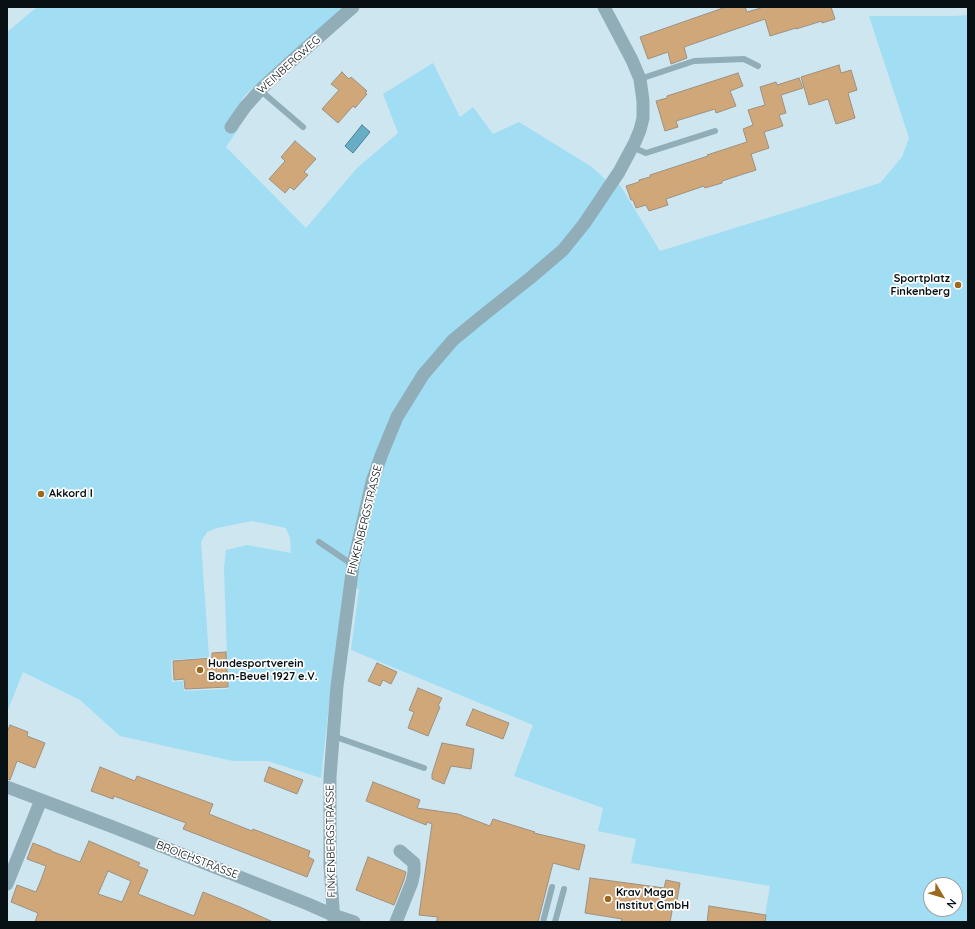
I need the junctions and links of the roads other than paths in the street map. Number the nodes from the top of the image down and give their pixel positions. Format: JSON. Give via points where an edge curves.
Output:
{"nodes":[{"id":1,"x":353,"y":7,"type":"edge"},
{"id":2,"x":604,"y":7,"type":"edge"},
{"id":3,"x":758,"y":66,"type":"dead end"},
{"id":4,"x":640,"y":79,"type":"junction"},
{"id":5,"x":260,"y":90,"type":"junction"},
{"id":6,"x":230,"y":127,"type":"dead end"},
{"id":7,"x":303,"y":127,"type":"dead end"},
{"id":8,"x":715,"y":131,"type":"dead end"},
{"id":9,"x":632,"y":147,"type":"junction"},
{"id":10,"x":319,"y":542,"type":"dead end"},
{"id":11,"x":353,"y":565,"type":"junction"},
{"id":12,"x":333,"y":736,"type":"junction"},
{"id":13,"x":424,"y":768,"type":"dead end"},
{"id":14,"x":7,"y":787,"type":"edge"},
{"id":15,"x":41,"y":800,"type":"junction"},
{"id":16,"x":400,"y":851,"type":"dead end"},
{"id":17,"x":7,"y":884,"type":"edge"},
{"id":18,"x":552,"y":887,"type":"dead end"},
{"id":19,"x":564,"y":889,"type":"dead end"},
{"id":20,"x":334,"y":918,"type":"edge"},
{"id":21,"x":354,"y":922,"type":"edge"},
{"id":22,"x":396,"y":922,"type":"edge"},
{"id":23,"x":543,"y":922,"type":"edge"},
{"id":24,"x":555,"y":922,"type":"edge"}],
"edges":[{"from":1,"to":5,"type":"street","name":"WEINBERGWEG"},
{"from":2,"to":4,"type":"street","name":"FINKENBERGSTRASSE"},
{"from":3,"to":4,"type":"lane","via":[[744,59],[694,61]]},
{"from":4,"to":9,"type":"street","name":"FINKENBERGSTRASSE","via":[[643,118]]},
{"from":5,"to":6,"type":"street","name":"WEINBERGWEG"},
{"from":5,"to":7,"type":"lane"},
{"from":8,"to":9,"type":"lane","via":[[646,153]]},
{"from":9,"to":11,"type":"street","name":"FINKENBERGSTRASSE","via":[[615,179],[563,250],[453,340],[423,375],[398,417],[381,456],[372,482]]},
{"from":10,"to":11,"type":"lane"},
{"from":11,"to":12,"type":"street","name":"FINKENBERGSTRASSE"},
{"from":12,"to":13,"type":"lane"},
{"from":12,"to":20,"type":"street","name":"FINKENBERGSTRASSE","via":[[330,777],[330,866]]},
{"from":14,"to":15,"type":"street","name":"BROICHSTRASSE"},
{"from":15,"to":17,"type":"street"},
{"from":15,"to":20,"type":"street","name":"BROICHSTRASSE"},
{"from":16,"to":22,"type":"street","via":[[414,863],[414,872]]},
{"from":18,"to":23,"type":"lane"},
{"from":19,"to":24,"type":"lane"},
{"from":20,"to":21,"type":"street","name":"BROICHSTRASSE"}]}
